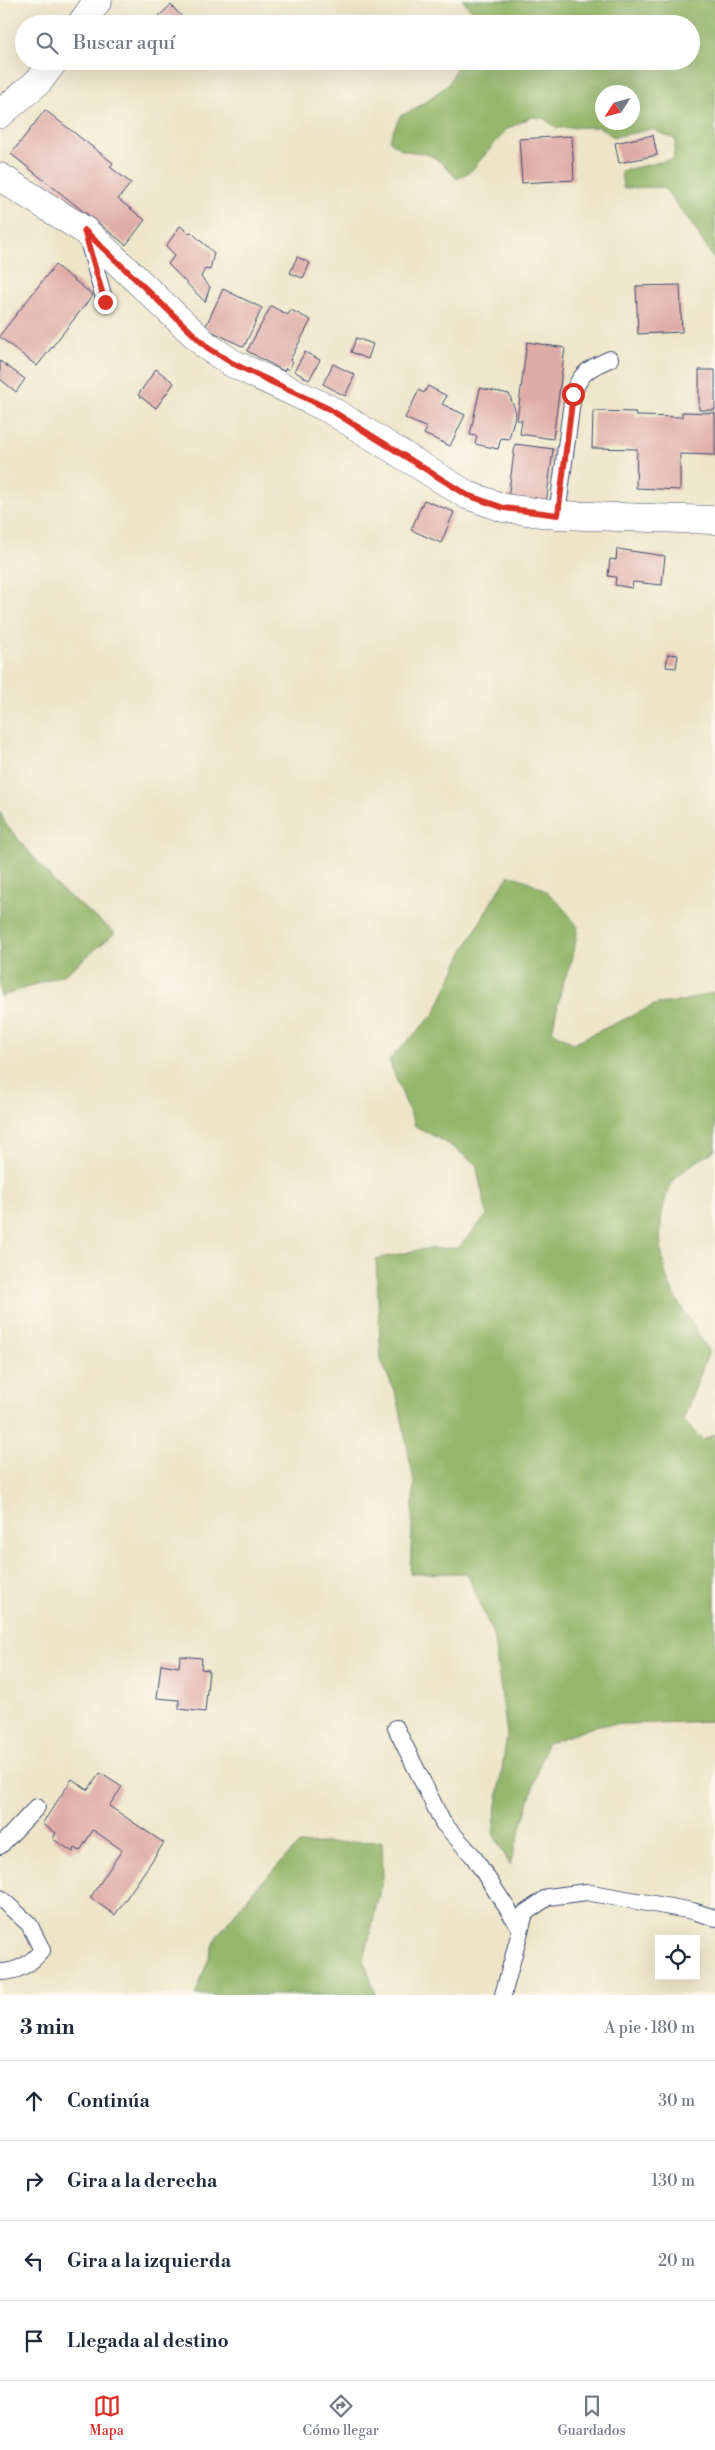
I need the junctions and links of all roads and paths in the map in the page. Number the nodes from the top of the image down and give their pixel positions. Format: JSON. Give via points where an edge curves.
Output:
{"nodes":[{"id":1,"x":98,"y":0,"type":"edge"},
{"id":2,"x":87,"y":15,"type":"edge"},
{"id":3,"x":47,"y":70,"type":"edge"},
{"id":4,"x":0,"y":114,"type":"edge"},
{"id":5,"x":0,"y":177,"type":"edge"},
{"id":6,"x":84,"y":230,"type":"junction"},
{"id":7,"x":105,"y":302,"type":"dead end"},
{"id":8,"x":610,"y":358,"type":"dead end"},
{"id":9,"x":558,"y":515,"type":"junction"},
{"id":10,"x":715,"y":520,"type":"edge"},
{"id":11,"x":396,"y":1728,"type":"dead end"},
{"id":12,"x":36,"y":1807,"type":"dead end"},
{"id":13,"x":0,"y":1846,"type":"edge"},
{"id":14,"x":0,"y":1898,"type":"edge"},
{"id":15,"x":715,"y":1918,"type":"edge"},
{"id":16,"x":520,"y":1928,"type":"junction"},
{"id":17,"x":0,"y":1972,"type":"edge"},
{"id":18,"x":503,"y":1995,"type":"edge"}],
"edges":[{"from":1,"to":2,"type":"street"},
{"from":3,"to":4,"type":"street"},
{"from":5,"to":6,"type":"street"},
{"from":6,"to":7,"type":"lane"},
{"from":6,"to":9,"type":"street","via":[[208,348],[232,363],[329,409],[467,495],[504,508]]},
{"from":8,"to":9,"type":"lane","via":[[578,379],[573,394]]},
{"from":9,"to":10,"type":"street"},
{"from":11,"to":16,"type":"lane","via":[[443,1823],[473,1856]]},
{"from":12,"to":13,"type":"lane"},
{"from":14,"to":17,"type":"lane","via":[[29,1924],[42,1950],[32,1963],[11,1972]]},
{"from":15,"to":16,"type":"lane","via":[[694,1911],[586,1892],[548,1897],[525,1914]]},
{"from":16,"to":18,"type":"lane"}]}
